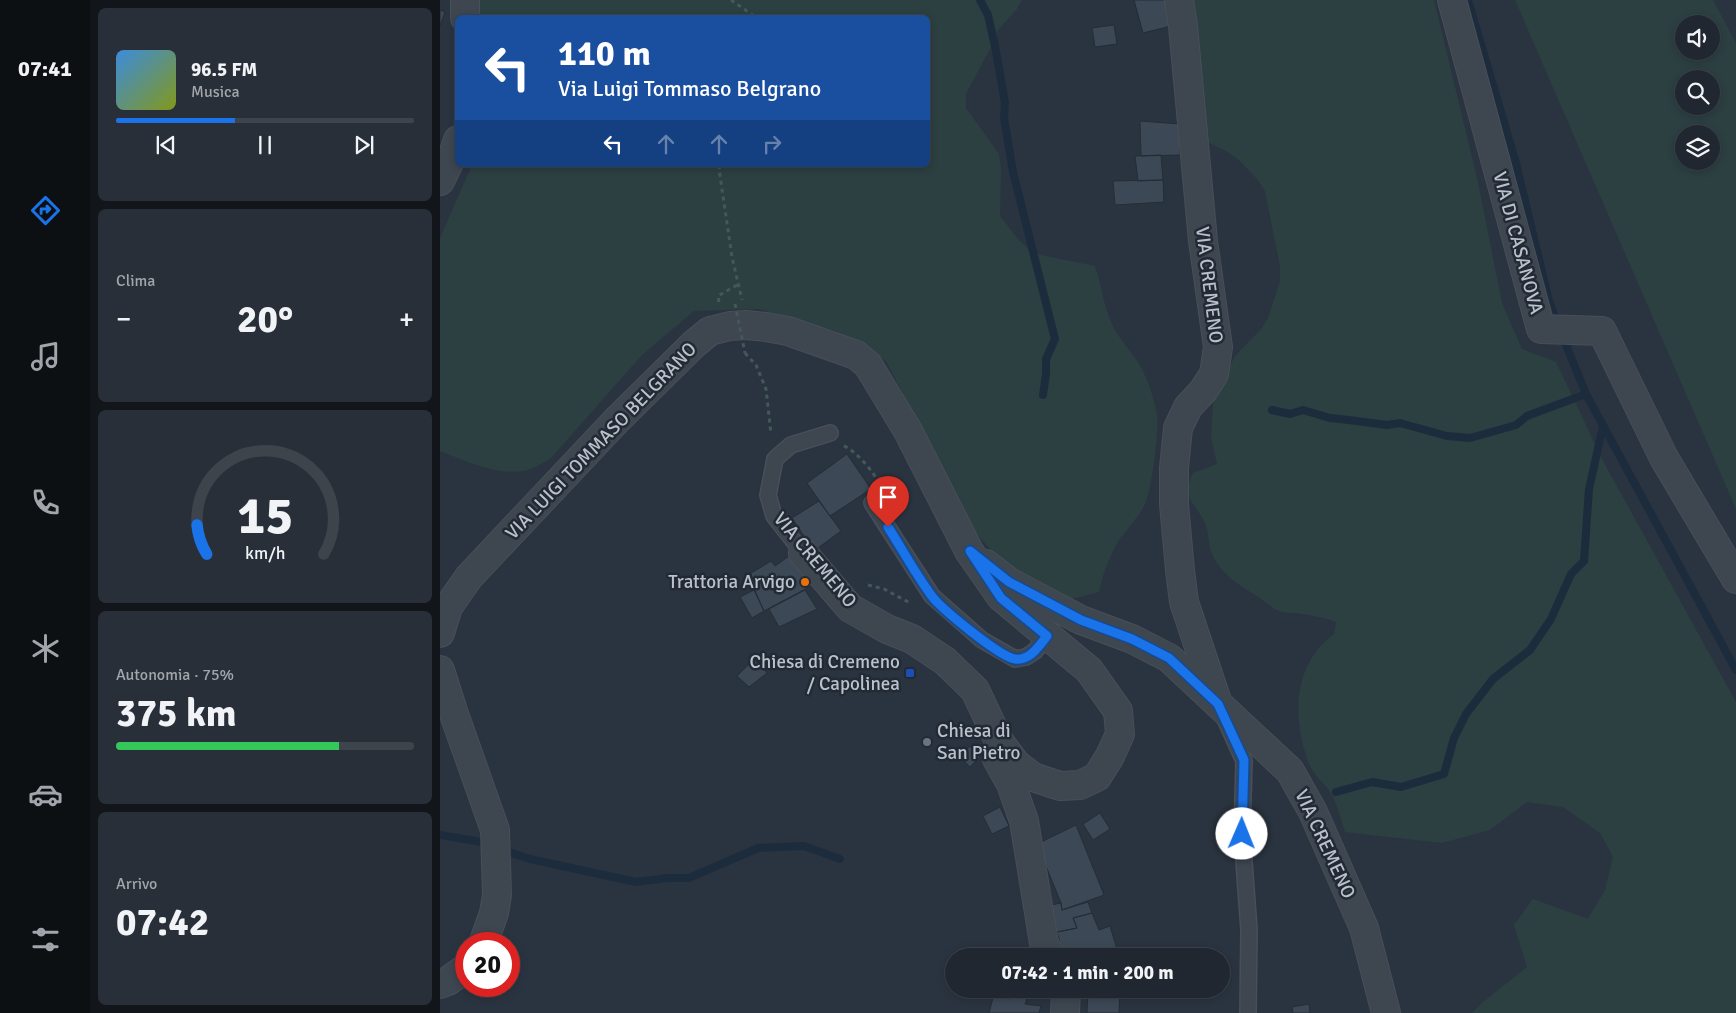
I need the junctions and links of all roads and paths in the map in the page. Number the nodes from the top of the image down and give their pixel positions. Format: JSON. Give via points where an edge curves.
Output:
{"nodes":[{"id":1,"x":465,"y":0,"type":"edge"},
{"id":2,"x":732,"y":0,"type":"edge"},
{"id":3,"x":1179,"y":0,"type":"edge"},
{"id":4,"x":1452,"y":0,"type":"edge"},
{"id":5,"x":465,"y":15,"type":"edge"},
{"id":6,"x":753,"y":15,"type":"edge"},
{"id":7,"x":455,"y":149,"type":"edge"},
{"id":8,"x":720,"y":167,"type":"edge"},
{"id":9,"x":440,"y":181,"type":"edge"},
{"id":10,"x":718,"y":302,"type":"dead end"},
{"id":11,"x":735,"y":304,"type":"dead end"},
{"id":12,"x":825,"y":435,"type":"joint"},
{"id":13,"x":775,"y":459,"type":"junction"},
{"id":14,"x":876,"y":509,"type":"joint"},
{"id":15,"x":970,"y":551,"type":"junction"},
{"id":16,"x":803,"y":553,"type":"joint"},
{"id":17,"x":1736,"y":579,"type":"edge"},
{"id":18,"x":862,"y":584,"type":"dead end"},
{"id":19,"x":916,"y":606,"type":"dead end"},
{"id":20,"x":440,"y":633,"type":"edge"},
{"id":21,"x":1047,"y":636,"type":"junction"},
{"id":22,"x":440,"y":670,"type":"edge"},
{"id":23,"x":1218,"y":704,"type":"junction"},
{"id":24,"x":999,"y":741,"type":"junction"},
{"id":25,"x":487,"y":932,"type":"edge"},
{"id":26,"x":1047,"y":948,"type":"edge"},
{"id":27,"x":455,"y":976,"type":"edge"},
{"id":28,"x":440,"y":984,"type":"edge"},
{"id":29,"x":1066,"y":998,"type":"edge"},
{"id":30,"x":1065,"y":1013,"type":"edge"},
{"id":31,"x":1248,"y":1013,"type":"edge"},
{"id":32,"x":1386,"y":1013,"type":"edge"}],
"edges":[{"from":1,"to":5,"type":"street"},
{"from":2,"to":6,"type":"path"},
{"from":3,"to":23,"type":"street","name":"VIA CREMENO","via":[[1203,241],[1218,348],[1214,374],[1188,407],[1178,428],[1174,504],[1184,602]]},
{"from":4,"to":17,"type":"street","name":"VIA DI CASANOVA","via":[[1541,329],[1602,331],[1664,458]]},
{"from":7,"to":9,"type":"street"},
{"from":8,"to":10,"type":"path","via":[[737,285],[718,296]]},
{"from":11,"to":13,"type":"path","bridge":true,"via":[[745,353],[756,365],[766,389]]},
{"from":12,"to":13,"type":"lane","via":[[791,445]]},
{"from":12,"to":14,"type":"path","via":[[851,449],[877,478],[886,496]]},
{"from":13,"to":16,"type":"lane","name":"VIA CREMENO","via":[[768,495],[774,516]]},
{"from":14,"to":21,"type":"lane","via":[[932,596],[982,640],[1015,659],[1035,651]]},
{"from":15,"to":20,"type":"street","name":"VIA LUIGI TOMMASO BELGRANO","via":[[908,431],[868,365],[856,355],[788,331],[730,326],[710,331],[694,344],[609,428],[469,576],[448,607]]},
{"from":15,"to":21,"type":"street","name":"VIA LUIGI TOMMASO BELGRANO","via":[[1001,598]]},
{"from":15,"to":23,"type":"street","name":"VIA CREMENO","via":[[1009,582],[1081,620],[1132,639],[1169,658]]},
{"from":16,"to":24,"type":"street","name":"VIA CREMENO","via":[[850,608],[912,639],[945,662],[975,690]]},
{"from":18,"to":19,"type":"path","via":[[884,589]]},
{"from":21,"to":24,"type":"street","name":"VIA LUIGI TOMMASO BELGRANO","via":[[1088,670],[1118,711],[1120,734],[1110,756],[1097,778],[1080,785],[1060,786],[1022,769]]},
{"from":22,"to":25,"type":"street","via":[[495,830],[497,895]]},
{"from":23,"to":31,"type":"lane","name":"VIA CREMENO","via":[[1244,760],[1242,834],[1249,930]]},
{"from":23,"to":32,"type":"street","name":"VIA CREMENO","via":[[1295,779],[1364,928]]},
{"from":24,"to":26,"type":"street","name":"VIA CREMENO","via":[[997,760],[1012,784],[1024,821]]},
{"from":27,"to":28,"type":"street"},
{"from":29,"to":30,"type":"street"}]}
